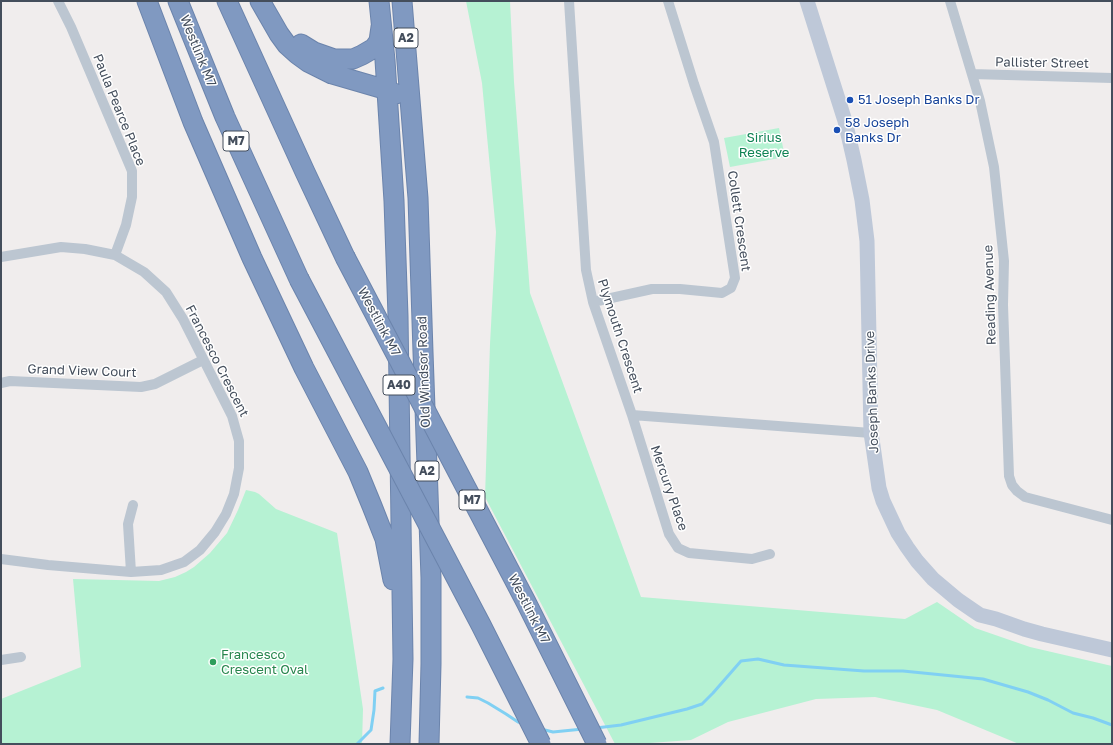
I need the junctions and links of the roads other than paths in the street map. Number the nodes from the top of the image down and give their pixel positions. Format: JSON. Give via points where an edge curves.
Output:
{"nodes":[{"id":1,"x":58,"y":1,"type":"edge"},
{"id":2,"x":147,"y":1,"type":"edge"},
{"id":3,"x":178,"y":1,"type":"edge"},
{"id":4,"x":227,"y":1,"type":"edge"},
{"id":5,"x":260,"y":1,"type":"edge"},
{"id":6,"x":265,"y":1,"type":"edge"},
{"id":7,"x":379,"y":1,"type":"edge"},
{"id":8,"x":402,"y":1,"type":"edge"},
{"id":9,"x":569,"y":1,"type":"edge"},
{"id":10,"x":668,"y":1,"type":"edge"},
{"id":11,"x":807,"y":1,"type":"edge"},
{"id":12,"x":950,"y":1,"type":"edge"},
{"id":13,"x":381,"y":24,"type":"junction"},
{"id":14,"x":972,"y":74,"type":"junction"},
{"id":15,"x":1112,"y":78,"type":"edge"},
{"id":16,"x":387,"y":90,"type":"junction"},
{"id":17,"x":413,"y":130,"type":"junction"},
{"id":18,"x":115,"y":255,"type":"junction"},
{"id":19,"x":1,"y":257,"type":"edge"},
{"id":20,"x":593,"y":302,"type":"junction"},
{"id":21,"x":204,"y":360,"type":"junction"},
{"id":22,"x":1,"y":383,"type":"edge"},
{"id":23,"x":632,"y":415,"type":"junction"},
{"id":24,"x":871,"y":433,"type":"junction"},
{"id":25,"x":133,"y":505,"type":"dead end"},
{"id":26,"x":1112,"y":520,"type":"edge"},
{"id":27,"x":770,"y":554,"type":"dead end"},
{"id":28,"x":1,"y":559,"type":"edge"},
{"id":29,"x":131,"y":572,"type":"junction"},
{"id":30,"x":1112,"y":650,"type":"edge"},
{"id":31,"x":21,"y":657,"type":"dead end"},
{"id":32,"x":403,"y":659,"type":"junction"},
{"id":33,"x":1,"y":660,"type":"edge"},
{"id":34,"x":400,"y":744,"type":"edge"},
{"id":35,"x":429,"y":744,"type":"edge"},
{"id":36,"x":541,"y":744,"type":"edge"},
{"id":37,"x":597,"y":744,"type":"edge"}],
"edges":[{"from":1,"to":18,"type":"street","name":"Paula Pearce Place","via":[[132,171],[132,198]]},
{"from":2,"to":32,"type":"highway","via":[[193,122],[252,258],[304,368],[355,466],[385,539],[397,603]]},
{"from":3,"to":36,"type":"highway","name":"Westlink M7","number":"M7","bridge":true,"via":[[225,117],[299,279],[482,625]]},
{"from":4,"to":37,"type":"highway","name":"Westlink M7","number":"M7","bridge":true,"via":[[345,257],[526,602]]},
{"from":5,"to":16,"type":"highway","via":[[287,45],[308,62],[332,74]]},
{"from":6,"to":13,"type":"highway","via":[[280,26],[295,40],[314,52],[334,59],[353,59],[374,48],[379,41]]},
{"from":7,"to":13,"type":"highway","name":"Old Windsor Road","number":"A40"},
{"from":8,"to":17,"type":"highway","name":"Old Windsor Road","number":"A2"},
{"from":9,"to":20,"type":"street","name":"Plymouth Crescent","via":[[586,270]]},
{"from":10,"to":20,"type":"street","name":"Collett Crescent","via":[[714,142],[735,278],[731,288],[722,293],[680,289],[652,290]]},
{"from":11,"to":24,"type":"street","name":"Joseph Banks Drive","via":[[845,121],[862,200],[867,241]]},
{"from":12,"to":14,"type":"street","name":"Reading Avenue"},
{"from":13,"to":16,"type":"highway","name":"Old Windsor Road","number":"A40"},
{"from":14,"to":15,"type":"street","name":"Pallister Street"},
{"from":14,"to":26,"type":"street","name":"Reading Avenue","via":[[994,167],[1004,261],[1003,305],[1009,476],[1012,485],[1025,497]]},
{"from":16,"to":17,"type":"highway","via":[[404,98]]},
{"from":16,"to":32,"type":"highway","name":"Old Windsor Road","number":"A40","via":[[398,308]]},
{"from":17,"to":35,"type":"highway","name":"Old Windsor Road","number":"A2","via":[[418,198],[431,578]]},
{"from":18,"to":19,"type":"street","name":"Francesco Crescent","via":[[85,248],[61,247]]},
{"from":18,"to":21,"type":"street","name":"Francesco Crescent","via":[[144,272],[166,292]]},
{"from":20,"to":23,"type":"street","name":"Plymouth Crescent"},
{"from":21,"to":22,"type":"street","name":"Grand View Court","via":[[156,384],[141,387],[10,381]]},
{"from":21,"to":29,"type":"street","name":"Francesco Crescent","via":[[232,416],[239,441],[239,468],[234,494],[226,514],[200,550],[184,562],[161,570]]},
{"from":23,"to":24,"type":"street"},
{"from":23,"to":27,"type":"street","name":"Mercury Place","via":[[669,534],[678,548],[689,553],[752,559]]},
{"from":24,"to":30,"type":"street","name":"Joseph Banks Drive","via":[[876,473],[883,501],[906,548],[933,579],[980,615],[1042,634]]},
{"from":25,"to":29,"type":"street","via":[[128,524]]},
{"from":28,"to":29,"type":"street","name":"Francesco Crescent"},
{"from":31,"to":33,"type":"street"},
{"from":32,"to":34,"type":"highway","name":"Old Windsor Road"}]}
